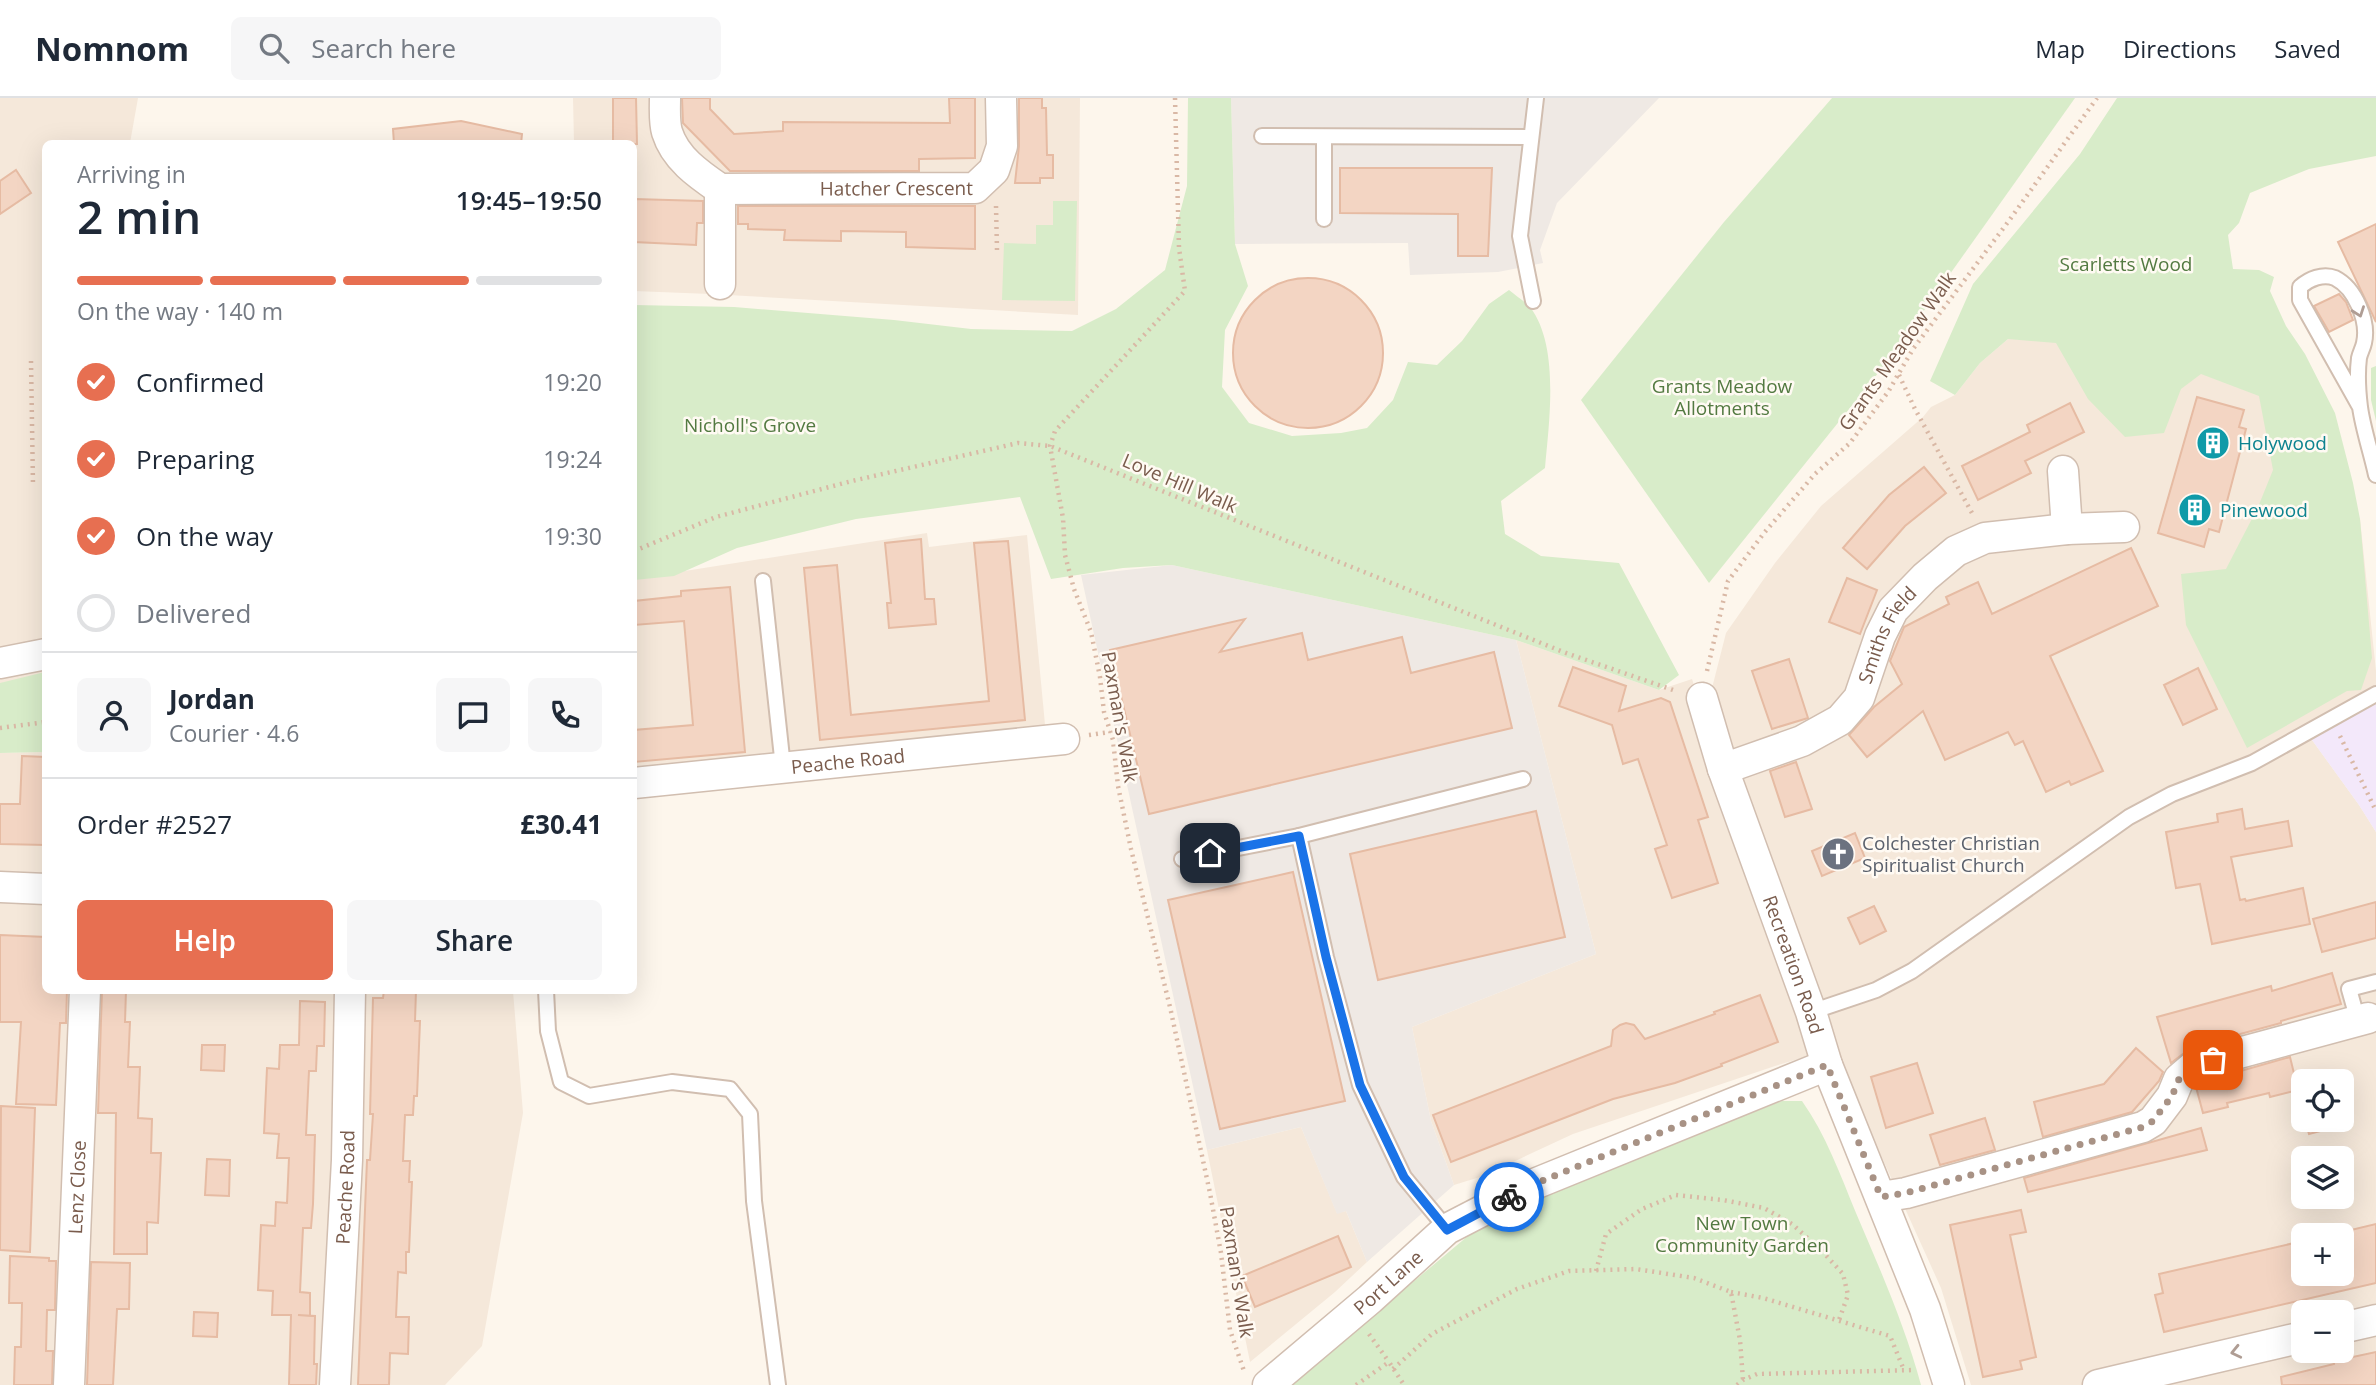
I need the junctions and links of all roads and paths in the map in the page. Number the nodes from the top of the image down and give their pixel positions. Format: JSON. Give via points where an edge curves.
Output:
{"nodes":[{"id":1,"x":665,"y":98,"type":"edge"},
{"id":2,"x":1001,"y":98,"type":"edge"},
{"id":3,"x":1175,"y":98,"type":"edge"},
{"id":4,"x":1536,"y":98,"type":"edge"},
{"id":5,"x":2097,"y":98,"type":"edge"},
{"id":6,"x":1262,"y":136,"type":"dead end"},
{"id":7,"x":1324,"y":137,"type":"junction"},
{"id":8,"x":1531,"y":137,"type":"junction"},
{"id":9,"x":983,"y":180,"type":"junction"},
{"id":10,"x":720,"y":189,"type":"junction"},
{"id":11,"x":1324,"y":219,"type":"dead end"},
{"id":12,"x":997,"y":250,"type":"dead end"},
{"id":13,"x":720,"y":284,"type":"dead end"},
{"id":14,"x":1533,"y":301,"type":"dead end"},
{"id":15,"x":31,"y":361,"type":"dead end"},
{"id":16,"x":1899,"y":374,"type":"junction"},
{"id":17,"x":2360,"y":407,"type":"junction"},
{"id":18,"x":1050,"y":446,"type":"junction"},
{"id":19,"x":2063,"y":471,"type":"dead end"},
{"id":20,"x":2376,"y":475,"type":"edge"},
{"id":21,"x":33,"y":486,"type":"dead end"},
{"id":22,"x":2124,"y":527,"type":"dead end"},
{"id":23,"x":2067,"y":529,"type":"junction"},
{"id":24,"x":1986,"y":538,"type":"junction"},
{"id":25,"x":637,"y":550,"type":"edge"},
{"id":26,"x":763,"y":581,"type":"dead end"},
{"id":27,"x":42,"y":655,"type":"edge"},
{"id":28,"x":0,"y":663,"type":"edge"},
{"id":29,"x":2376,"y":685,"type":"edge"},
{"id":30,"x":2376,"y":694,"type":"edge"},
{"id":31,"x":1702,"y":698,"type":"junction"},
{"id":32,"x":2352,"y":706,"type":"junction"},
{"id":33,"x":42,"y":723,"type":"edge"},
{"id":34,"x":2335,"y":726,"type":"dead end"},
{"id":35,"x":0,"y":728,"type":"edge"},
{"id":36,"x":1064,"y":739,"type":"dead end"},
{"id":37,"x":783,"y":767,"type":"junction"},
{"id":38,"x":1723,"y":769,"type":"junction"},
{"id":39,"x":1523,"y":779,"type":"dead end"},
{"id":40,"x":637,"y":783,"type":"edge"},
{"id":41,"x":2376,"y":811,"type":"edge"},
{"id":42,"x":1299,"y":836,"type":"junction"},
{"id":43,"x":1182,"y":859,"type":"dead end"},
{"id":44,"x":0,"y":887,"type":"edge"},
{"id":45,"x":42,"y":889,"type":"edge"},
{"id":46,"x":2376,"y":982,"type":"edge"},
{"id":47,"x":85,"y":994,"type":"edge"},
{"id":48,"x":351,"y":994,"type":"edge"},
{"id":49,"x":546,"y":994,"type":"edge"},
{"id":50,"x":1811,"y":1012,"type":"junction"},
{"id":51,"x":2363,"y":1020,"type":"joint"},
{"id":52,"x":1827,"y":1065,"type":"junction"},
{"id":53,"x":1881,"y":1197,"type":"junction"},
{"id":54,"x":1447,"y":1230,"type":"junction"},
{"id":55,"x":1596,"y":1270,"type":"junction"},
{"id":56,"x":1731,"y":1292,"type":"junction"},
{"id":57,"x":1839,"y":1320,"type":"junction"},
{"id":58,"x":2376,"y":1320,"type":"edge"},
{"id":59,"x":2354,"y":1325,"type":"edge"},
{"id":60,"x":2291,"y":1341,"type":"edge"},
{"id":61,"x":1941,"y":1356,"type":"junction"},
{"id":62,"x":1393,"y":1369,"type":"junction"},
{"id":63,"x":1904,"y":1370,"type":"junction"},
{"id":64,"x":2189,"y":1374,"type":"edge"},
{"id":65,"x":1743,"y":1380,"type":"junction"},
{"id":66,"x":1257,"y":1381,"type":"edge"},
{"id":67,"x":69,"y":1385,"type":"edge"},
{"id":68,"x":335,"y":1385,"type":"edge"},
{"id":69,"x":778,"y":1385,"type":"edge"},
{"id":70,"x":1356,"y":1385,"type":"edge"},
{"id":71,"x":1404,"y":1385,"type":"edge"},
{"id":72,"x":1737,"y":1385,"type":"edge"},
{"id":73,"x":1949,"y":1385,"type":"edge"},
{"id":74,"x":2098,"y":1385,"type":"edge"}],
"edges":[{"from":1,"to":10,"type":"street","via":[[666,130],[676,152]]},
{"from":2,"to":9,"type":"street","name":"Hatcher Crescent","via":[[1002,146],[994,170]]},
{"from":3,"to":18,"type":"path","via":[[1179,248],[1185,291],[1055,431]]},
{"from":4,"to":8,"type":"lane"},
{"from":5,"to":16,"type":"path","name":"Grants Meadow Walk"},
{"from":6,"to":7,"type":"lane"},
{"from":7,"to":8,"type":"lane"},
{"from":7,"to":11,"type":"lane"},
{"from":8,"to":14,"type":"lane","via":[[1520,236]]},
{"from":9,"to":10,"type":"street","name":"Hatcher Crescent","via":[[975,188]]},
{"from":9,"to":12,"type":"path","via":[[996,193]]},
{"from":10,"to":13,"type":"street"},
{"from":15,"to":21,"type":"path"},
{"from":16,"to":24,"type":"path"},
{"from":16,"to":31,"type":"path","name":"Grants Meadow Walk","via":[[1850,443],[1815,474],[1728,581]]},
{"from":17,"to":17,"type":"lane","one_way":true,"via":[[2300,300],[2300,286],[2310,278],[2332,277],[2347,286],[2356,302],[2364,324],[2359,355]]},
{"from":17,"to":20,"type":"lane"},
{"from":18,"to":25,"type":"path","name":"Love Hill Walk","via":[[1018,443],[852,481],[716,517]]},
{"from":18,"to":31,"type":"path","name":"Love Hill Walk","via":[[1566,653]]},
{"from":18,"to":66,"type":"path","name":"Paxman's Walk","via":[[1065,555],[1091,632],[1131,849],[1210,1193],[1230,1330]]},
{"from":19,"to":23,"type":"street"},
{"from":22,"to":23,"type":"street","name":"Smiths Field"},
{"from":23,"to":24,"type":"street","name":"Smiths Field"},
{"from":24,"to":38,"type":"street","name":"Smiths Field","via":[[1956,551],[1893,610],[1859,698],[1840,720],[1802,741]]},
{"from":26,"to":37,"type":"lane"},
{"from":27,"to":28,"type":"street"},
{"from":29,"to":32,"type":"lane"},
{"from":30,"to":32,"type":"lane"},
{"from":31,"to":38,"type":"street","name":"Recreation Road"},
{"from":32,"to":50,"type":"lane","via":[[2252,763],[2172,794],[2129,817],[1912,971],[1876,990]]},
{"from":33,"to":35,"type":"path"},
{"from":34,"to":41,"type":"path"},
{"from":36,"to":37,"type":"street","name":"Peache Road"},
{"from":37,"to":40,"type":"street","name":"Peache Road"},
{"from":38,"to":50,"type":"street","name":"Recreation Road"},
{"from":39,"to":42,"type":"lane"},
{"from":42,"to":43,"type":"lane"},
{"from":42,"to":54,"type":"lane","via":[[1360,1085],[1404,1177]]},
{"from":44,"to":45,"type":"street"},
{"from":46,"to":51,"type":"lane","via":[[2349,989]]},
{"from":47,"to":67,"type":"street","name":"Lenz Close"},
{"from":48,"to":68,"type":"street","name":"Peache Road"},
{"from":49,"to":69,"type":"lane","via":[[548,1031],[561,1082],[589,1096],[672,1082],[730,1089],[750,1114],[754,1200]]},
{"from":50,"to":52,"type":"street","name":"Recreation Road"},
{"from":51,"to":53,"type":"street","via":[[2193,1067],[2179,1079],[2153,1121],[2143,1127]]},
{"from":52,"to":53,"type":"street","name":"Recreation Road"},
{"from":52,"to":54,"type":"street","name":"Port Lane","via":[[1532,1185]]},
{"from":53,"to":61,"type":"street","name":"Recreation Road"},
{"from":54,"to":66,"type":"street","name":"Port Lane","via":[[1370,1299]]},
{"from":55,"to":56,"type":"path","via":[[1636,1269],[1694,1278]]},
{"from":55,"to":57,"type":"path","via":[[1606,1234],[1642,1209],[1676,1195],[1764,1208],[1793,1224],[1843,1274],[1848,1295]]},
{"from":55,"to":62,"type":"path","via":[[1569,1271],[1517,1289],[1432,1334]]},
{"from":56,"to":57,"type":"path"},
{"from":56,"to":65,"type":"path"},
{"from":57,"to":63,"type":"path","via":[[1890,1336]]},
{"from":58,"to":59,"type":"street"},
{"from":60,"to":64,"type":"street","one_way":true},
{"from":61,"to":63,"type":"path","via":[[1917,1370]]},
{"from":61,"to":73,"type":"street","name":"Recreation Road"},
{"from":62,"to":70,"type":"path","via":[[1389,1362]]},
{"from":62,"to":71,"type":"path"},
{"from":63,"to":65,"type":"path","via":[[1757,1374]]},
{"from":64,"to":74,"type":"street"},
{"from":65,"to":72,"type":"path"}]}
